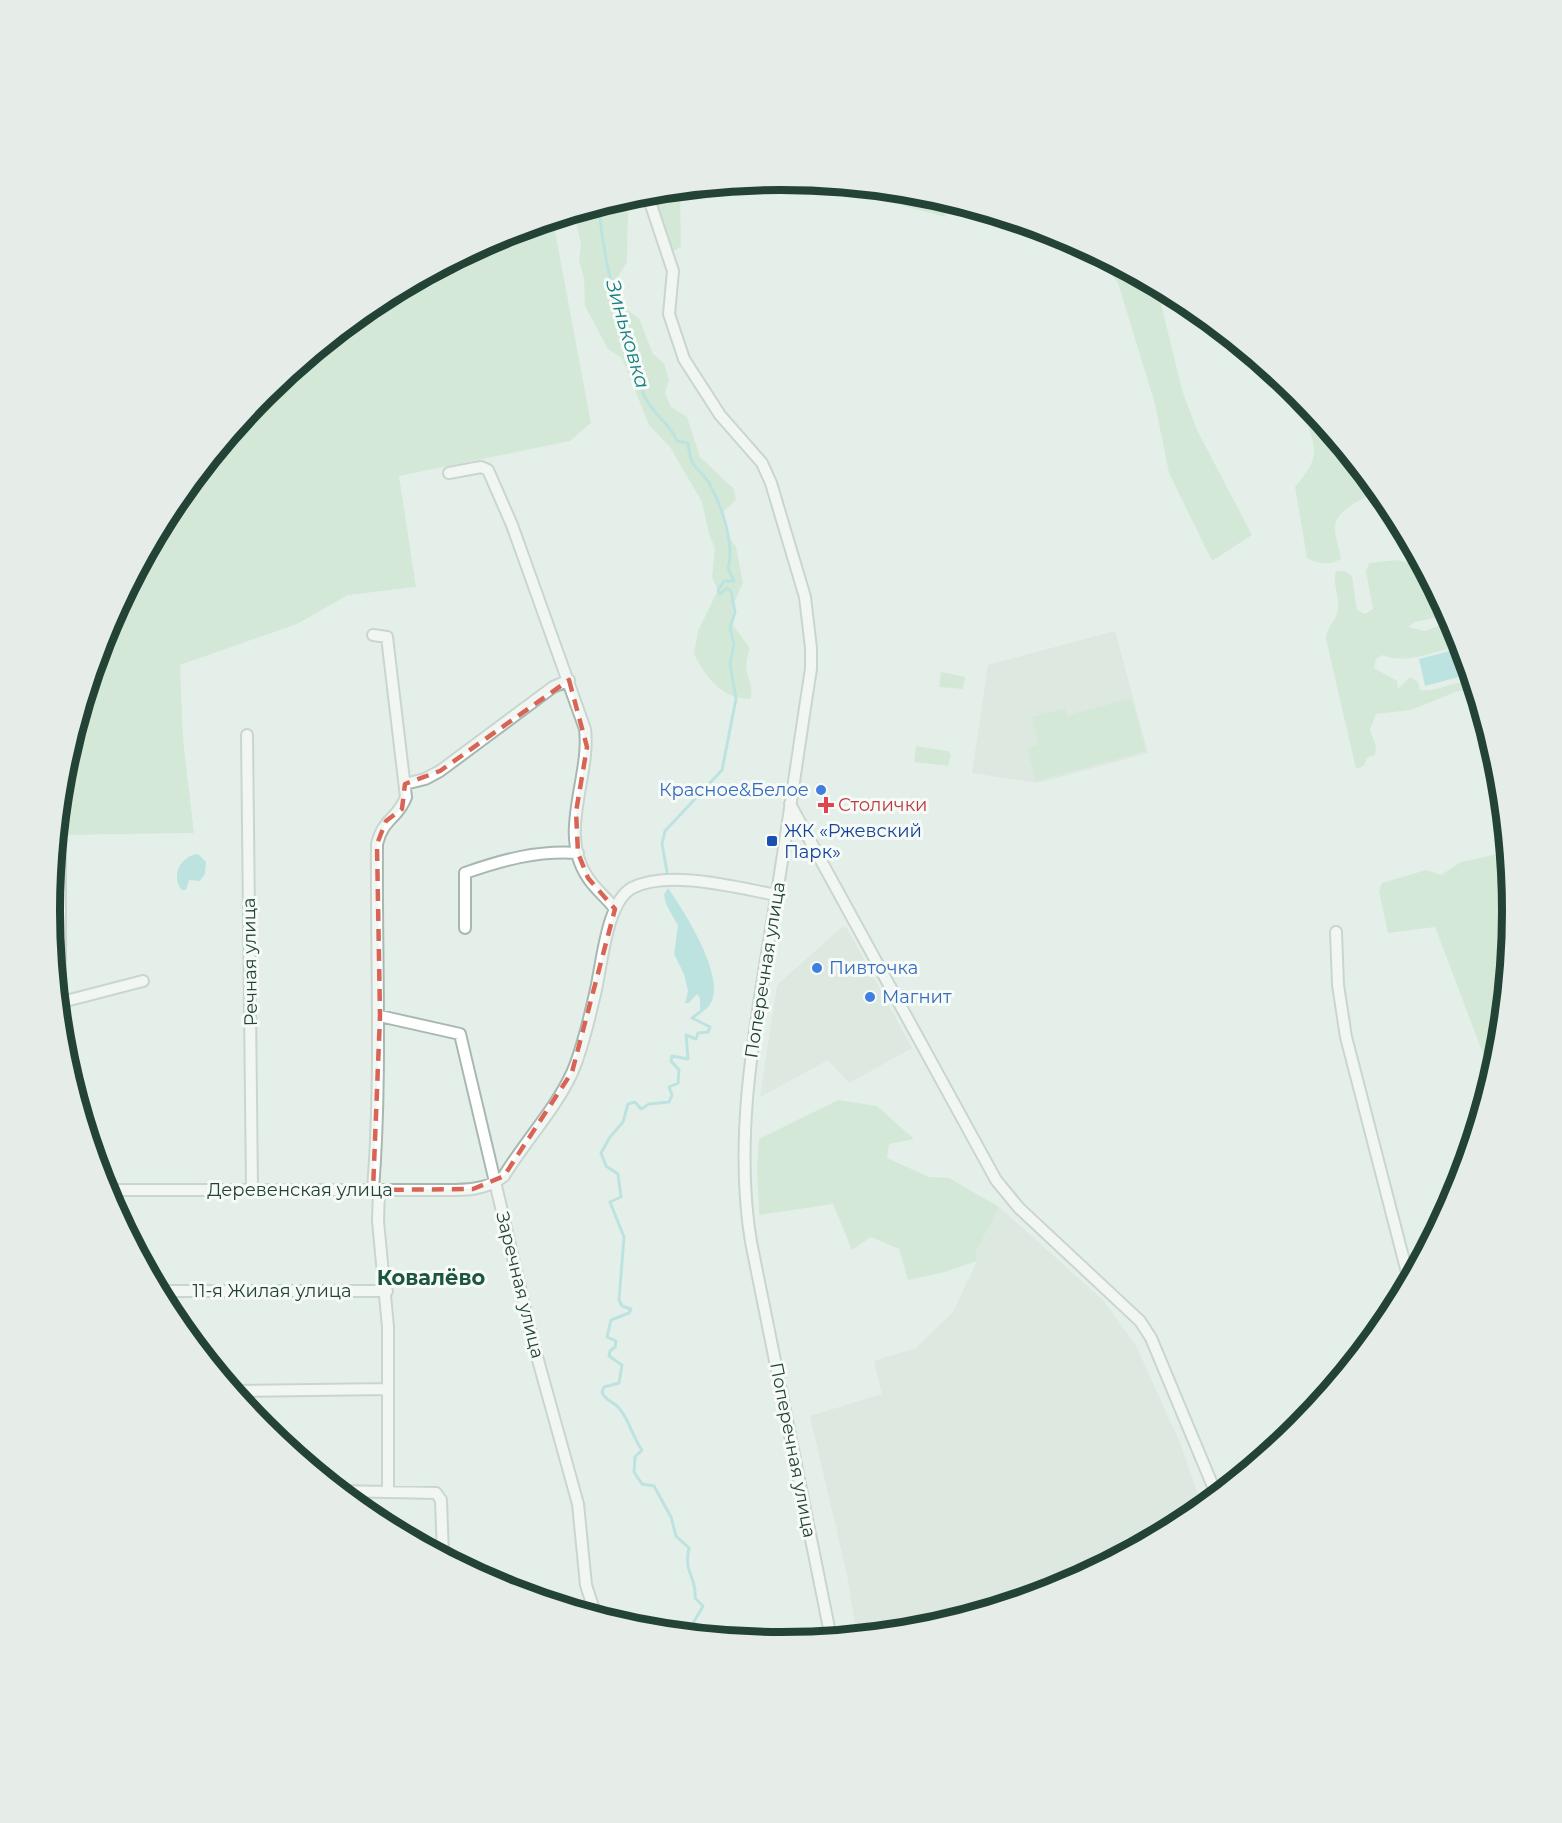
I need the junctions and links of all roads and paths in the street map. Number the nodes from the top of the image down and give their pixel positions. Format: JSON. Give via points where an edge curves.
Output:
{"nodes":[{"id":1,"x":650,"y":202,"type":"edge"},
{"id":2,"x":449,"y":473,"type":"dead end"},
{"id":3,"x":373,"y":634,"type":"dead end"},
{"id":4,"x":569,"y":680,"type":"junction"},
{"id":5,"x":247,"y":735,"type":"dead end"},
{"id":6,"x":405,"y":784,"type":"junction"},
{"id":7,"x":790,"y":804,"type":"junction"},
{"id":8,"x":785,"y":835,"type":"junction"},
{"id":9,"x":810,"y":839,"type":"junction"},
{"id":10,"x":578,"y":853,"type":"junction"},
{"id":11,"x":777,"y":895,"type":"junction"},
{"id":12,"x":615,"y":909,"type":"junction"},
{"id":13,"x":465,"y":928,"type":"dead end"},
{"id":14,"x":1336,"y":932,"type":"dead end"},
{"id":15,"x":143,"y":981,"type":"dead end"},
{"id":16,"x":66,"y":1001,"type":"edge"},
{"id":17,"x":380,"y":1016,"type":"junction"},
{"id":18,"x":495,"y":1184,"type":"junction"},
{"id":19,"x":252,"y":1189,"type":"junction"},
{"id":20,"x":116,"y":1190,"type":"edge"},
{"id":21,"x":376,"y":1190,"type":"junction"},
{"id":22,"x":1406,"y":1270,"type":"edge"},
{"id":23,"x":169,"y":1291,"type":"edge"},
{"id":24,"x":387,"y":1291,"type":"junction"},
{"id":25,"x":388,"y":1389,"type":"junction"},
{"id":26,"x":242,"y":1390,"type":"edge"},
{"id":27,"x":1213,"y":1489,"type":"edge"},
{"id":28,"x":352,"y":1491,"type":"edge"},
{"id":29,"x":388,"y":1491,"type":"junction"},
{"id":30,"x":443,"y":1548,"type":"edge"},
{"id":31,"x":593,"y":1608,"type":"edge"},
{"id":32,"x":830,"y":1631,"type":"edge"}],
"edges":[{"from":1,"to":7,"type":"street","name":"Поперечная улица","via":[[673,271],[669,314],[676,338],[701,388],[762,464],[806,597],[811,669]]},
{"from":2,"to":4,"type":"street","via":[[481,467],[488,470]]},
{"from":3,"to":6,"type":"street","via":[[387,637]]},
{"from":4,"to":6,"type":"street","via":[[553,687],[440,771]]},
{"from":4,"to":10,"type":"street","via":[[587,747],[576,812]]},
{"from":5,"to":19,"type":"street","name":"Речная улица"},
{"from":6,"to":17,"type":"street","via":[[402,809],[386,821],[377,844]]},
{"from":7,"to":8,"type":"street","name":"Поперечная улица"},
{"from":7,"to":9,"type":"street"},
{"from":8,"to":9,"type":"street","via":[[798,834]]},
{"from":8,"to":11,"type":"street","name":"Поперечная улица"},
{"from":9,"to":27,"type":"street","via":[[996,1180],[1019,1208],[1140,1321],[1151,1338]]},
{"from":10,"to":12,"type":"street","via":[[588,878]]},
{"from":10,"to":13,"type":"street","via":[[530,854],[465,873]]},
{"from":11,"to":12,"type":"street","via":[[671,881],[633,888],[623,895]]},
{"from":11,"to":32,"type":"street","name":"Поперечная улица","via":[[748,1090],[746,1210]]},
{"from":12,"to":18,"type":"street","via":[[572,1072]]},
{"from":14,"to":22,"type":"street","via":[[1338,985],[1346,1037]]},
{"from":15,"to":16,"type":"street"},
{"from":17,"to":18,"type":"street","name":"Заречная улица","via":[[460,1034]]},
{"from":17,"to":21,"type":"street"},
{"from":18,"to":21,"type":"street","name":"Деревенская улица","via":[[473,1189]]},
{"from":18,"to":31,"type":"street","name":"Заречная улица","via":[[538,1364],[578,1504],[586,1585]]},
{"from":19,"to":20,"type":"street","name":"Деревенская улица"},
{"from":19,"to":21,"type":"street","name":"Деревенская улица"},
{"from":21,"to":24,"type":"street"},
{"from":23,"to":24,"type":"street","name":"11-я Жилая улица"},
{"from":24,"to":25,"type":"street"},
{"from":25,"to":26,"type":"street"},
{"from":25,"to":29,"type":"street"},
{"from":28,"to":29,"type":"street"},
{"from":29,"to":30,"type":"street","via":[[436,1493],[441,1500]]}]}
